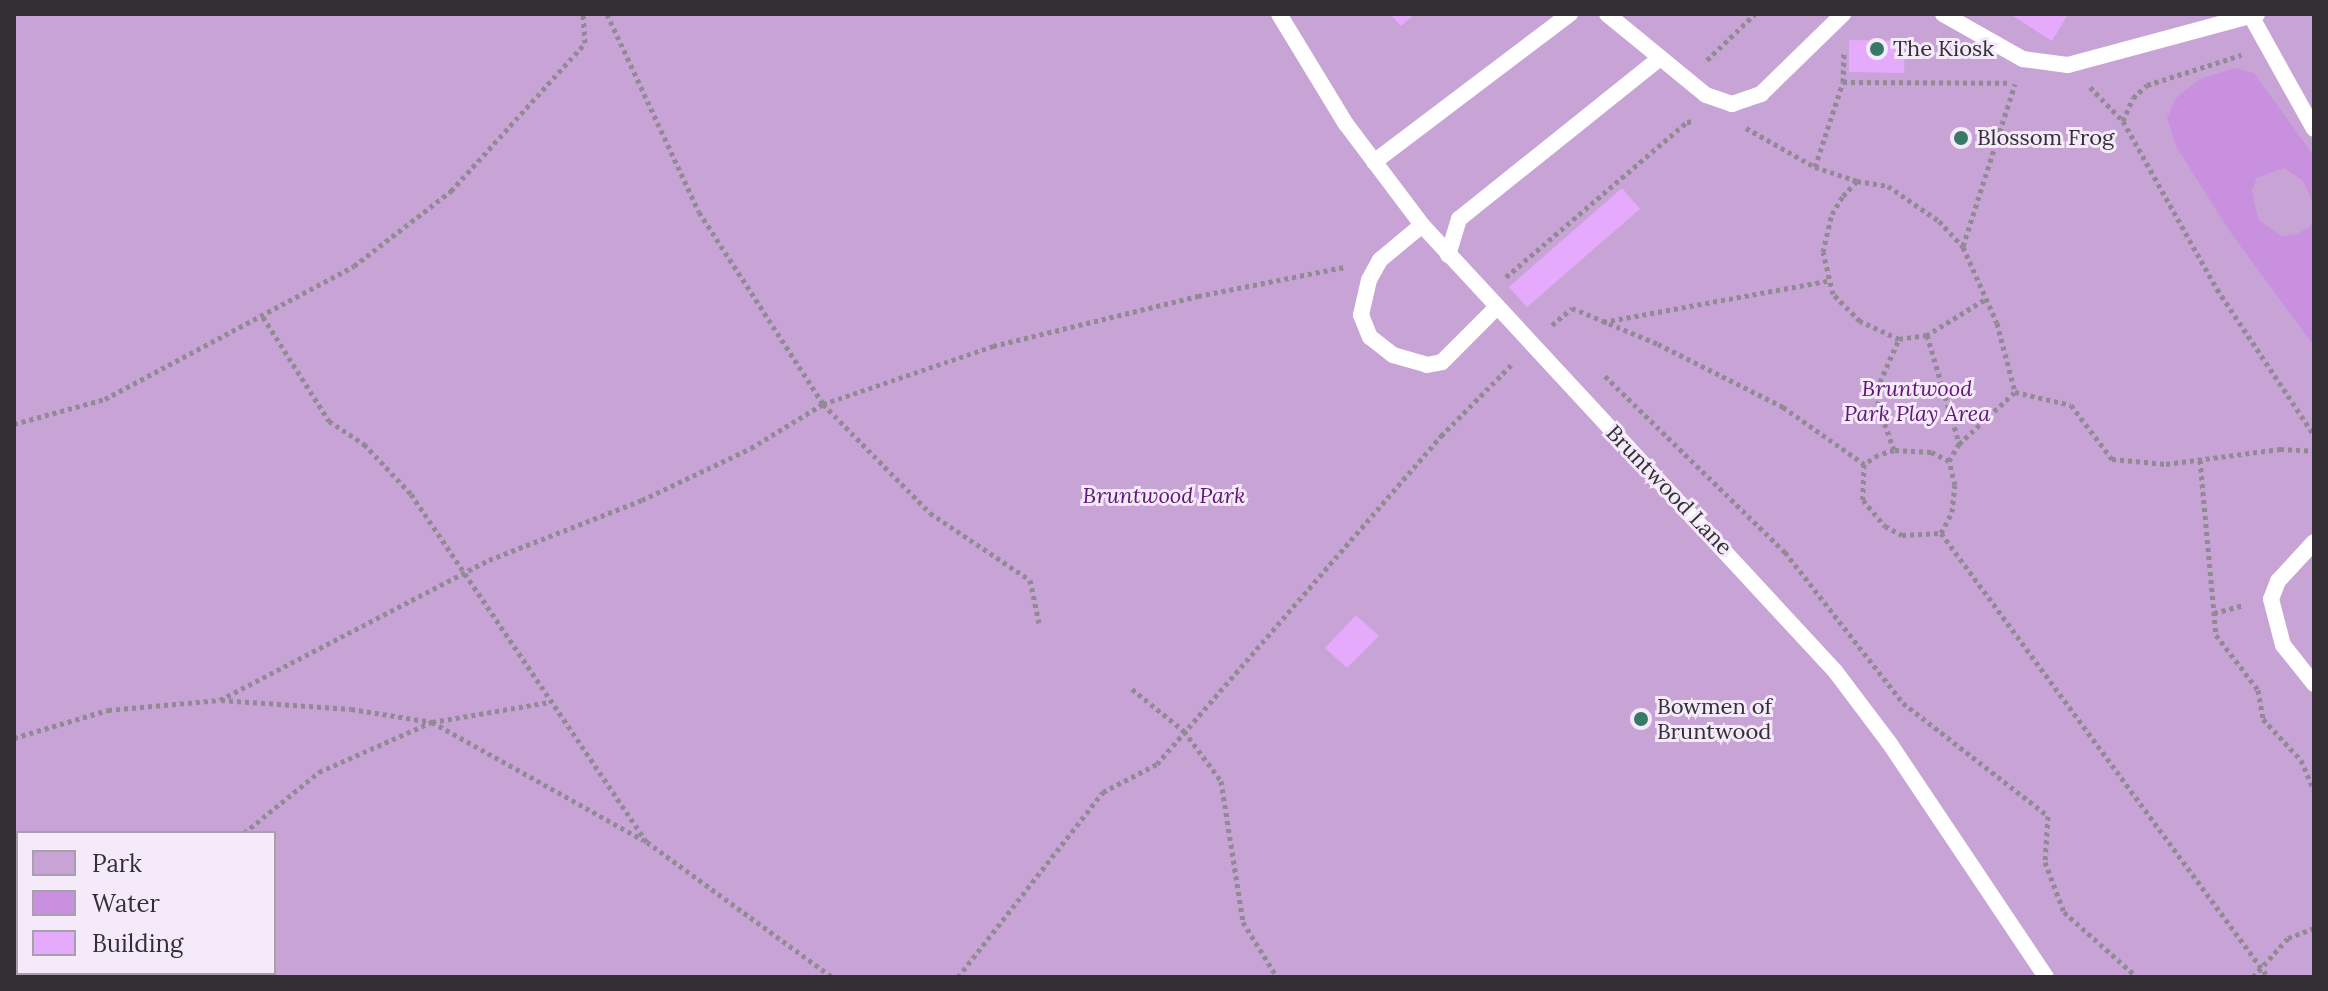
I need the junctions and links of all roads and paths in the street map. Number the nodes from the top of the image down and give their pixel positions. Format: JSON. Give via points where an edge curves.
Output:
{"nodes":[{"id":1,"x":583,"y":14,"type":"edge"},
{"id":2,"x":607,"y":14,"type":"edge"},
{"id":3,"x":1279,"y":14,"type":"edge"},
{"id":4,"x":1570,"y":14,"type":"edge"},
{"id":5,"x":1607,"y":14,"type":"edge"},
{"id":6,"x":1755,"y":14,"type":"edge"},
{"id":7,"x":1843,"y":14,"type":"edge"},
{"id":8,"x":1943,"y":14,"type":"edge"},
{"id":9,"x":2254,"y":15,"type":"edge"},
{"id":10,"x":2267,"y":47,"type":"junction"},
{"id":11,"x":1659,"y":59,"type":"junction"},
{"id":12,"x":2023,"y":59,"type":"junction"},
{"id":13,"x":2068,"y":65,"type":"junction"},
{"id":14,"x":1686,"y":80,"type":"junction"},
{"id":15,"x":2015,"y":83,"type":"junction"},
{"id":16,"x":1721,"y":110,"type":"junction"},
{"id":17,"x":2123,"y":121,"type":"junction"},
{"id":18,"x":2314,"y":129,"type":"edge"},
{"id":19,"x":1374,"y":162,"type":"junction"},
{"id":20,"x":1815,"y":167,"type":"junction"},
{"id":21,"x":1857,"y":181,"type":"junction"},
{"id":22,"x":1422,"y":225,"type":"junction"},
{"id":23,"x":1963,"y":247,"type":"junction"},
{"id":24,"x":1448,"y":255,"type":"junction"},
{"id":25,"x":1380,"y":260,"type":"junction"},
{"id":26,"x":1827,"y":281,"type":"junction"},
{"id":27,"x":1484,"y":296,"type":"junction"},
{"id":28,"x":1984,"y":300,"type":"junction"},
{"id":29,"x":1495,"y":309,"type":"junction"},
{"id":30,"x":263,"y":317,"type":"junction"},
{"id":31,"x":1602,"y":322,"type":"junction"},
{"id":32,"x":1552,"y":325,"type":"junction"},
{"id":33,"x":1927,"y":335,"type":"junction"},
{"id":34,"x":1563,"y":336,"type":"dead end"},
{"id":35,"x":1899,"y":339,"type":"junction"},
{"id":36,"x":1530,"y":346,"type":"junction"},
{"id":37,"x":1597,"y":368,"type":"dead end"},
{"id":38,"x":2015,"y":392,"type":"junction"},
{"id":39,"x":823,"y":404,"type":"junction"},
{"id":40,"x":14,"y":424,"type":"edge"},
{"id":41,"x":2314,"y":435,"type":"edge"},
{"id":42,"x":1959,"y":444,"type":"junction"},
{"id":43,"x":1894,"y":450,"type":"junction"},
{"id":44,"x":2314,"y":451,"type":"edge"},
{"id":45,"x":2200,"y":460,"type":"junction"},
{"id":46,"x":1949,"y":461,"type":"junction"},
{"id":47,"x":1864,"y":464,"type":"junction"},
{"id":48,"x":1941,"y":533,"type":"junction"},
{"id":49,"x":2314,"y":542,"type":"edge"},
{"id":50,"x":463,"y":575,"type":"junction"},
{"id":51,"x":1039,"y":623,"type":"dead end"},
{"id":52,"x":2314,"y":684,"type":"edge"},
{"id":53,"x":1132,"y":689,"type":"dead end"},
{"id":54,"x":220,"y":700,"type":"junction"},
{"id":55,"x":549,"y":702,"type":"junction"},
{"id":56,"x":432,"y":722,"type":"junction"},
{"id":57,"x":1184,"y":731,"type":"junction"},
{"id":58,"x":14,"y":738,"type":"edge"},
{"id":59,"x":2314,"y":790,"type":"edge"},
{"id":60,"x":246,"y":831,"type":"edge"},
{"id":61,"x":647,"y":842,"type":"junction"},
{"id":62,"x":2314,"y":928,"type":"edge"},
{"id":63,"x":2261,"y":968,"type":"junction"},
{"id":64,"x":832,"y":977,"type":"edge"},
{"id":65,"x":958,"y":977,"type":"edge"},
{"id":66,"x":1277,"y":977,"type":"edge"},
{"id":67,"x":2046,"y":977,"type":"edge"},
{"id":68,"x":2137,"y":977,"type":"edge"},
{"id":69,"x":2253,"y":977,"type":"edge"},
{"id":70,"x":2268,"y":977,"type":"edge"}],
"edges":[{"from":1,"to":30,"type":"path","via":[[585,43],[451,191],[354,266]]},
{"from":2,"to":39,"type":"path","via":[[699,212]]},
{"from":3,"to":19,"type":"lane","name":"Bruntwood Lane"},
{"from":4,"to":19,"type":"lane"},
{"from":5,"to":11,"type":"lane"},
{"from":6,"to":14,"type":"path"},
{"from":7,"to":16,"type":"lane","via":[[1761,94]]},
{"from":8,"to":12,"type":"lane"},
{"from":9,"to":10,"type":"lane"},
{"from":9,"to":13,"type":"lane"},
{"from":10,"to":17,"type":"path","via":[[2147,85],[2133,98]]},
{"from":10,"to":18,"type":"lane"},
{"from":11,"to":14,"type":"lane"},
{"from":11,"to":24,"type":"lane","via":[[1459,219]]},
{"from":12,"to":13,"type":"lane"},
{"from":12,"to":15,"type":"path"},
{"from":13,"to":17,"type":"path"},
{"from":14,"to":16,"type":"lane"},
{"from":15,"to":20,"type":"path","via":[[1843,82]]},
{"from":15,"to":23,"type":"path"},
{"from":16,"to":20,"type":"path"},
{"from":16,"to":27,"type":"path","via":[[1687,122]]},
{"from":17,"to":41,"type":"path","via":[[2217,289]]},
{"from":19,"to":22,"type":"lane","name":"Bruntwood Lane"},
{"from":20,"to":21,"type":"path"},
{"from":21,"to":23,"type":"path","via":[[1888,186],[1903,195]]},
{"from":21,"to":26,"type":"path","via":[[1832,214],[1826,234]]},
{"from":22,"to":24,"type":"lane","name":"Bruntwood Lane"},
{"from":22,"to":25,"type":"lane"},
{"from":23,"to":28,"type":"path"},
{"from":24,"to":27,"type":"lane","name":"Bruntwood Lane"},
{"from":25,"to":29,"type":"lane","via":[[1362,298],[1363,325],[1382,349],[1413,364],[1442,362]]},
{"from":25,"to":39,"type":"path","via":[[1198,296],[993,346]]},
{"from":26,"to":31,"type":"path"},
{"from":26,"to":35,"type":"path","via":[[1842,306],[1860,321]]},
{"from":27,"to":29,"type":"lane","name":"Bruntwood Lane"},
{"from":28,"to":33,"type":"path"},
{"from":28,"to":38,"type":"path","via":[[1997,323]]},
{"from":29,"to":36,"type":"lane","name":"Bruntwood Lane"},
{"from":30,"to":40,"type":"path","via":[[105,399]]},
{"from":30,"to":50,"type":"path","via":[[329,421],[364,444],[411,494]]},
{"from":31,"to":32,"type":"path","via":[[1572,308]]},
{"from":31,"to":47,"type":"path","via":[[1783,407]]},
{"from":32,"to":34,"type":"path"},
{"from":32,"to":36,"type":"path"},
{"from":33,"to":35,"type":"path"},
{"from":33,"to":42,"type":"path"},
{"from":35,"to":43,"type":"path","via":[[1880,382],[1878,405]]},
{"from":36,"to":57,"type":"path","via":[[1441,436]]},
{"from":36,"to":67,"type":"lane","name":"Bruntwood Lane","via":[[1826,660],[1890,744]]},
{"from":37,"to":68,"type":"path","via":[[1785,552],[1903,703],[2048,816],[2045,862],[2064,912]]},
{"from":38,"to":42,"type":"path"},
{"from":38,"to":45,"type":"path","via":[[2071,405],[2112,459]]},
{"from":39,"to":50,"type":"path","via":[[751,448],[642,500]]},
{"from":39,"to":51,"type":"path","via":[[930,513],[1030,580]]},
{"from":42,"to":46,"type":"path"},
{"from":43,"to":46,"type":"path","via":[[1931,452]]},
{"from":43,"to":47,"type":"path"},
{"from":44,"to":45,"type":"path","via":[[2280,449]]},
{"from":45,"to":59,"type":"path","via":[[2216,635],[2258,690],[2263,719],[2301,760]]},
{"from":46,"to":48,"type":"path","via":[[1955,485],[1952,512]]},
{"from":47,"to":48,"type":"path","via":[[1863,500],[1879,520],[1902,535]]},
{"from":48,"to":63,"type":"path"},
{"from":49,"to":52,"type":"lane","via":[[2278,581],[2271,599],[2283,645]]},
{"from":50,"to":54,"type":"path"},
{"from":50,"to":55,"type":"path"},
{"from":53,"to":57,"type":"path"},
{"from":54,"to":56,"type":"path","via":[[351,709]]},
{"from":54,"to":58,"type":"path","via":[[108,710]]},
{"from":55,"to":56,"type":"path"},
{"from":55,"to":61,"type":"path"},
{"from":56,"to":60,"type":"path","via":[[319,772]]},
{"from":56,"to":61,"type":"path"},
{"from":57,"to":65,"type":"path","via":[[1157,764],[1103,792]]},
{"from":57,"to":66,"type":"path","via":[[1221,781],[1243,922]]},
{"from":61,"to":64,"type":"path"},
{"from":62,"to":63,"type":"path","via":[[2288,938]]},
{"from":63,"to":69,"type":"path"},
{"from":63,"to":70,"type":"path"}]}
